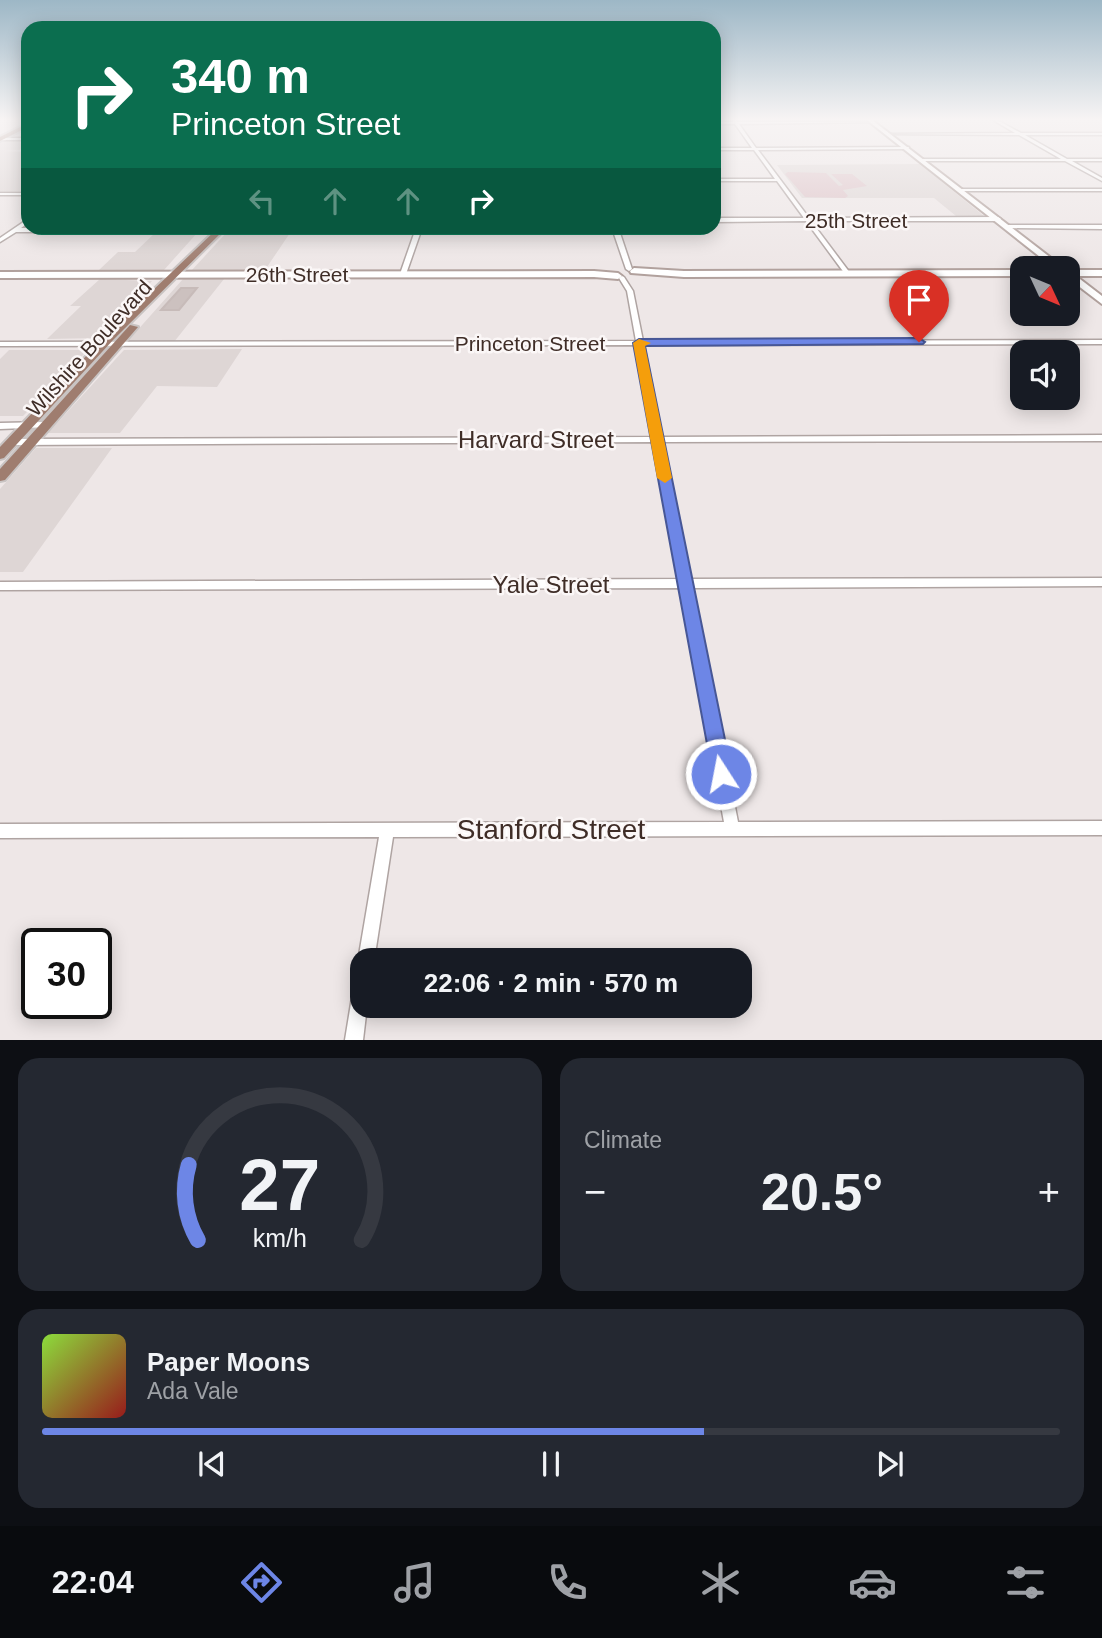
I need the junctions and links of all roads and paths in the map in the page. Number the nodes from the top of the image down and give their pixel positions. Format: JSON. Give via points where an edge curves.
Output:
{"nodes":[{"id":1,"x":770,"y":169,"type":"edge"},
{"id":2,"x":934,"y":169,"type":"edge"},
{"id":3,"x":1082,"y":169,"type":"edge"},
{"id":4,"x":721,"y":180,"type":"edge"},
{"id":5,"x":779,"y":180,"type":"junction"},
{"id":6,"x":1102,"y":180,"type":"edge"},
{"id":7,"x":962,"y":190,"type":"junction"},
{"id":8,"x":1102,"y":190,"type":"edge"},
{"id":9,"x":0,"y":194,"type":"edge"},
{"id":10,"x":21,"y":194,"type":"edge"},
{"id":11,"x":998,"y":219,"type":"junction"},
{"id":12,"x":721,"y":220,"type":"edge"},
{"id":13,"x":808,"y":220,"type":"junction"},
{"id":14,"x":21,"y":226,"type":"edge"},
{"id":15,"x":1008,"y":227,"type":"junction"},
{"id":16,"x":1102,"y":227,"type":"edge"},
{"id":17,"x":15,"y":230,"type":"junction"},
{"id":18,"x":21,"y":230,"type":"edge"},
{"id":19,"x":211,"y":235,"type":"edge"},
{"id":20,"x":416,"y":235,"type":"edge"},
{"id":21,"x":619,"y":235,"type":"edge"},
{"id":22,"x":0,"y":240,"type":"edge"},
{"id":23,"x":1045,"y":256,"type":"edge"},
{"id":24,"x":626,"y":273,"type":"junction"},
{"id":25,"x":847,"y":273,"type":"junction"},
{"id":26,"x":1010,"y":273,"type":"edge"},
{"id":27,"x":1080,"y":273,"type":"edge"},
{"id":28,"x":1102,"y":273,"type":"edge"},
{"id":29,"x":402,"y":274,"type":"junction"},
{"id":30,"x":0,"y":275,"type":"edge"},
{"id":31,"x":175,"y":275,"type":"junction"},
{"id":32,"x":1080,"y":283,"type":"edge"},
{"id":33,"x":1102,"y":301,"type":"edge"},
{"id":34,"x":1102,"y":342,"type":"edge"},
{"id":35,"x":639,"y":343,"type":"junction"},
{"id":36,"x":0,"y":344,"type":"edge"},
{"id":37,"x":103,"y":344,"type":"junction"},
{"id":38,"x":116,"y":344,"type":"junction"},
{"id":39,"x":46,"y":425,"type":"junction"},
{"id":40,"x":0,"y":426,"type":"edge"},
{"id":41,"x":28,"y":426,"type":"junction"},
{"id":42,"x":1102,"y":438,"type":"edge"},
{"id":43,"x":657,"y":439,"type":"junction"},
{"id":44,"x":13,"y":442,"type":"junction"},
{"id":45,"x":32,"y":442,"type":"junction"},
{"id":46,"x":0,"y":455,"type":"edge"},
{"id":47,"x":0,"y":477,"type":"edge"},
{"id":48,"x":1102,"y":582,"type":"edge"},
{"id":49,"x":685,"y":583,"type":"junction"},
{"id":50,"x":0,"y":586,"type":"edge"},
{"id":51,"x":1102,"y":828,"type":"edge"},
{"id":52,"x":732,"y":829,"type":"junction"},
{"id":53,"x":387,"y":830,"type":"junction"},
{"id":54,"x":0,"y":831,"type":"edge"},
{"id":55,"x":368,"y":948,"type":"edge"},
{"id":56,"x":357,"y":1018,"type":"edge"},
{"id":57,"x":354,"y":1040,"type":"edge"}],
"edges":[{"from":1,"to":5,"type":"street"},
{"from":2,"to":7,"type":"street"},
{"from":3,"to":6,"type":"street"},
{"from":4,"to":5,"type":"street"},
{"from":5,"to":13,"type":"street"},
{"from":7,"to":8,"type":"street"},
{"from":7,"to":11,"type":"street"},
{"from":9,"to":10,"type":"street"},
{"from":11,"to":13,"type":"street","name":"25th Street"},
{"from":11,"to":15,"type":"street"},
{"from":12,"to":13,"type":"street","name":"25th Street"},
{"from":13,"to":25,"type":"street"},
{"from":14,"to":17,"type":"street"},
{"from":15,"to":16,"type":"street"},
{"from":15,"to":23,"type":"street"},
{"from":17,"to":18,"type":"street"},
{"from":17,"to":22,"type":"street"},
{"from":19,"to":31,"type":"main road","name":"Wilshire Boulevard"},
{"from":20,"to":29,"type":"street"},
{"from":21,"to":24,"type":"street"},
{"from":24,"to":25,"type":"street","name":"26th Street"},
{"from":24,"to":29,"type":"street","name":"26th Street"},
{"from":24,"to":35,"type":"street"},
{"from":25,"to":26,"type":"street","name":"26th Street"},
{"from":27,"to":28,"type":"street"},
{"from":29,"to":31,"type":"street","name":"26th Street"},
{"from":30,"to":31,"type":"street","name":"26th Street"},
{"from":31,"to":37,"type":"main road","name":"Wilshire Boulevard"},
{"from":31,"to":38,"type":"main road","name":"Wilshire Boulevard","via":[[172,284]]},
{"from":32,"to":33,"type":"street"},
{"from":34,"to":35,"type":"street","name":"Princeton Street"},
{"from":35,"to":38,"type":"street","name":"Princeton Street"},
{"from":35,"to":43,"type":"street"},
{"from":36,"to":37,"type":"street","name":"Princeton Street"},
{"from":37,"to":38,"type":"street","name":"Princeton Street"},
{"from":37,"to":41,"type":"main road","name":"Wilshire Boulevard"},
{"from":38,"to":39,"type":"main road","name":"Wilshire Boulevard"},
{"from":39,"to":41,"type":"street"},
{"from":39,"to":45,"type":"main road","name":"Wilshire Boulevard"},
{"from":40,"to":41,"type":"street"},
{"from":41,"to":44,"type":"main road","name":"Wilshire Boulevard"},
{"from":42,"to":43,"type":"street","name":"Harvard Street"},
{"from":43,"to":45,"type":"street","name":"Harvard Street"},
{"from":43,"to":49,"type":"street"},
{"from":44,"to":45,"type":"street","name":"Harvard Street"},
{"from":44,"to":46,"type":"main road","name":"Wilshire Boulevard"},
{"from":45,"to":47,"type":"main road","name":"Wilshire Boulevard"},
{"from":48,"to":49,"type":"street","name":"Yale Street"},
{"from":49,"to":50,"type":"street","name":"Yale Street"},
{"from":49,"to":52,"type":"street"},
{"from":51,"to":52,"type":"street","name":"Stanford Street"},
{"from":52,"to":53,"type":"street","name":"Stanford Street"},
{"from":53,"to":54,"type":"street","name":"Stanford Street"},
{"from":53,"to":55,"type":"street"},
{"from":56,"to":57,"type":"street"}]}
